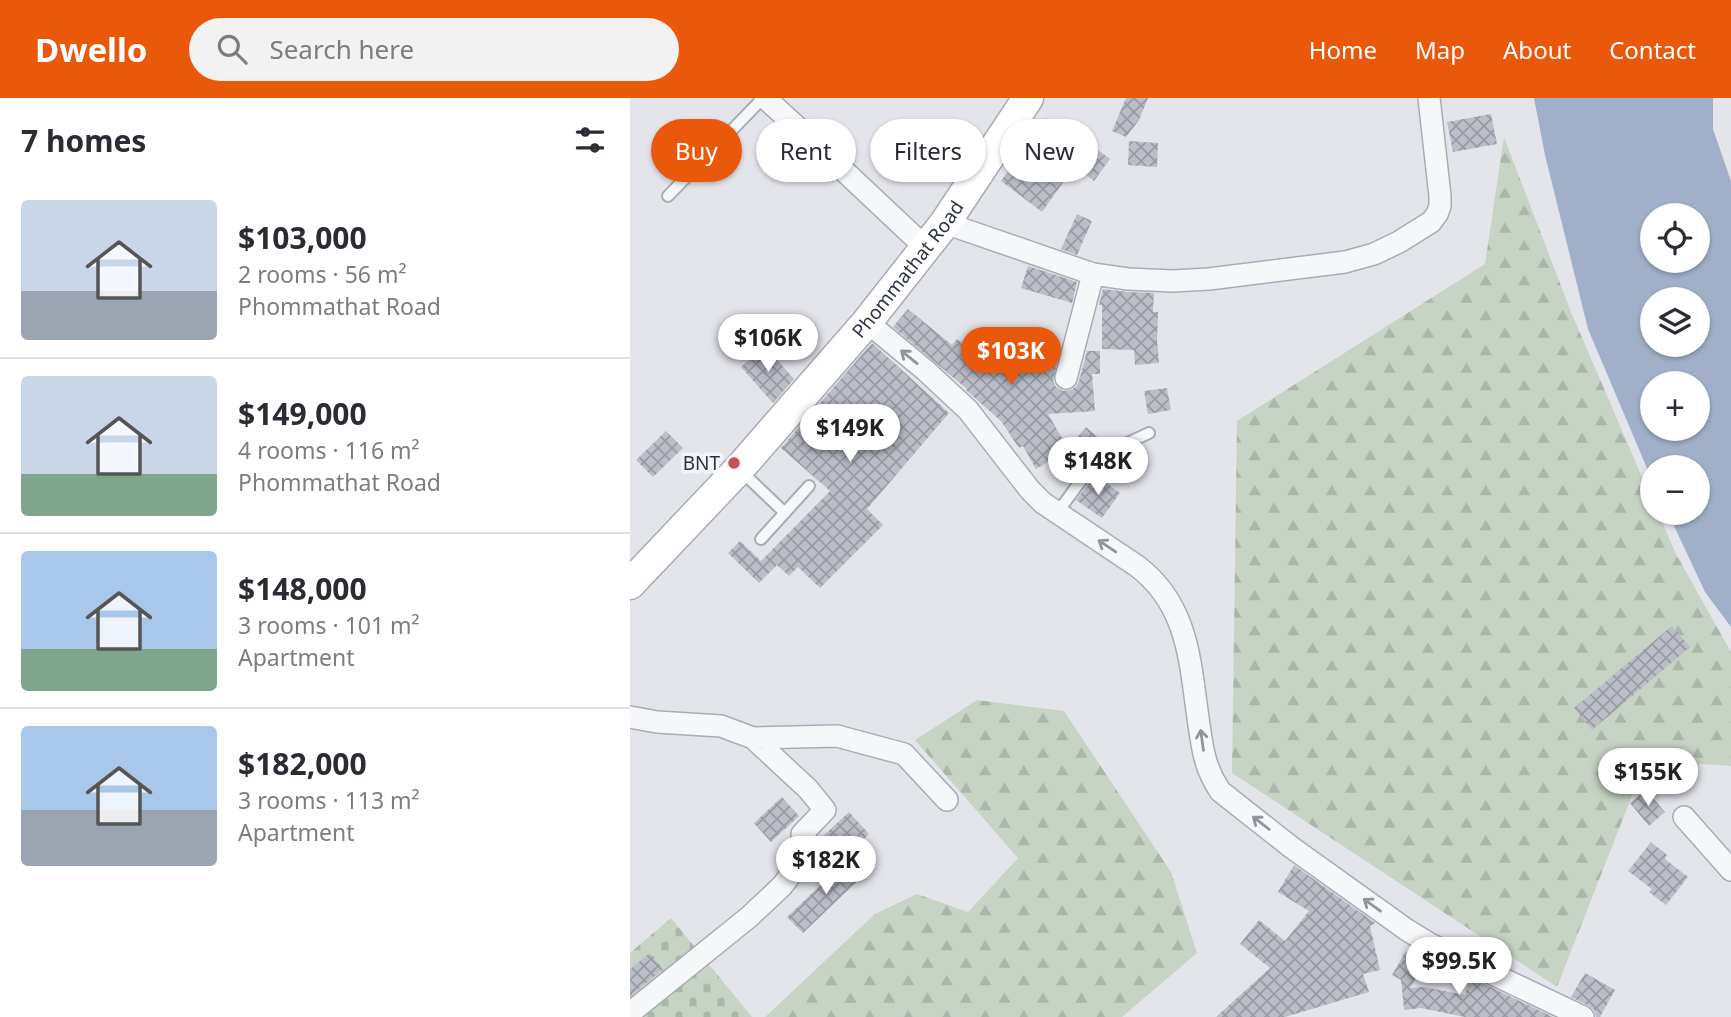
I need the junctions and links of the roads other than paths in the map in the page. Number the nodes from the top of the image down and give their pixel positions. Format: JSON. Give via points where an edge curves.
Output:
{"nodes":[{"id":1,"x":764,"y":98,"type":"edge"},
{"id":2,"x":1028,"y":98,"type":"edge"},
{"id":3,"x":1429,"y":98,"type":"edge"},
{"id":4,"x":668,"y":196,"type":"dead end"},
{"id":5,"x":946,"y":223,"type":"junction"},
{"id":6,"x":926,"y":248,"type":"junction"},
{"id":7,"x":1093,"y":274,"type":"junction"},
{"id":8,"x":867,"y":322,"type":"junction"},
{"id":9,"x":1066,"y":378,"type":"dead end"},
{"id":10,"x":1149,"y":432,"type":"dead end"},
{"id":11,"x":739,"y":469,"type":"junction"},
{"id":12,"x":809,"y":486,"type":"dead end"},
{"id":13,"x":785,"y":513,"type":"junction"},
{"id":14,"x":1057,"y":513,"type":"junction"},
{"id":15,"x":761,"y":539,"type":"dead end"},
{"id":16,"x":630,"y":584,"type":"edge"},
{"id":17,"x":630,"y":717,"type":"edge"},
{"id":18,"x":753,"y":738,"type":"junction"},
{"id":19,"x":947,"y":800,"type":"dead end"},
{"id":20,"x":1684,"y":817,"type":"dead end"},
{"id":21,"x":1731,"y":870,"type":"edge"},
{"id":22,"x":630,"y":1013,"type":"edge"},
{"id":23,"x":1583,"y":1017,"type":"edge"}],
"edges":[{"from":1,"to":4,"type":"lane"},
{"from":1,"to":6,"type":"street"},
{"from":2,"to":5,"type":"street","name":"Phommathat Road"},
{"from":3,"to":7,"type":"street","via":[[1440,206],[1431,222],[1399,242],[1345,262],[1209,279],[1173,281]]},
{"from":5,"to":6,"type":"street","name":"Phommathat Road"},
{"from":5,"to":7,"type":"street"},
{"from":6,"to":8,"type":"street","name":"Phommathat Road"},
{"from":7,"to":9,"type":"street"},
{"from":8,"to":11,"type":"street","name":"Phommathat Road"},
{"from":14,"to":8,"type":"street","one_way":true,"via":[[1030,490],[968,410]]},
{"from":10,"to":14,"type":"lane","via":[[1099,456]]},
{"from":11,"to":13,"type":"lane"},
{"from":11,"to":16,"type":"street","name":"Phommathat Road"},
{"from":12,"to":13,"type":"lane"},
{"from":13,"to":15,"type":"lane"},
{"from":23,"to":14,"type":"street","one_way":true,"via":[[1407,930],[1220,791],[1205,761],[1188,645],[1173,607],[1149,575]]},
{"from":17,"to":18,"type":"street","via":[[721,726]]},
{"from":18,"to":19,"type":"street","via":[[837,737],[904,754]]},
{"from":18,"to":22,"type":"street","via":[[825,810],[802,834],[811,848],[782,886],[749,917]]},
{"from":20,"to":21,"type":"street"}]}
